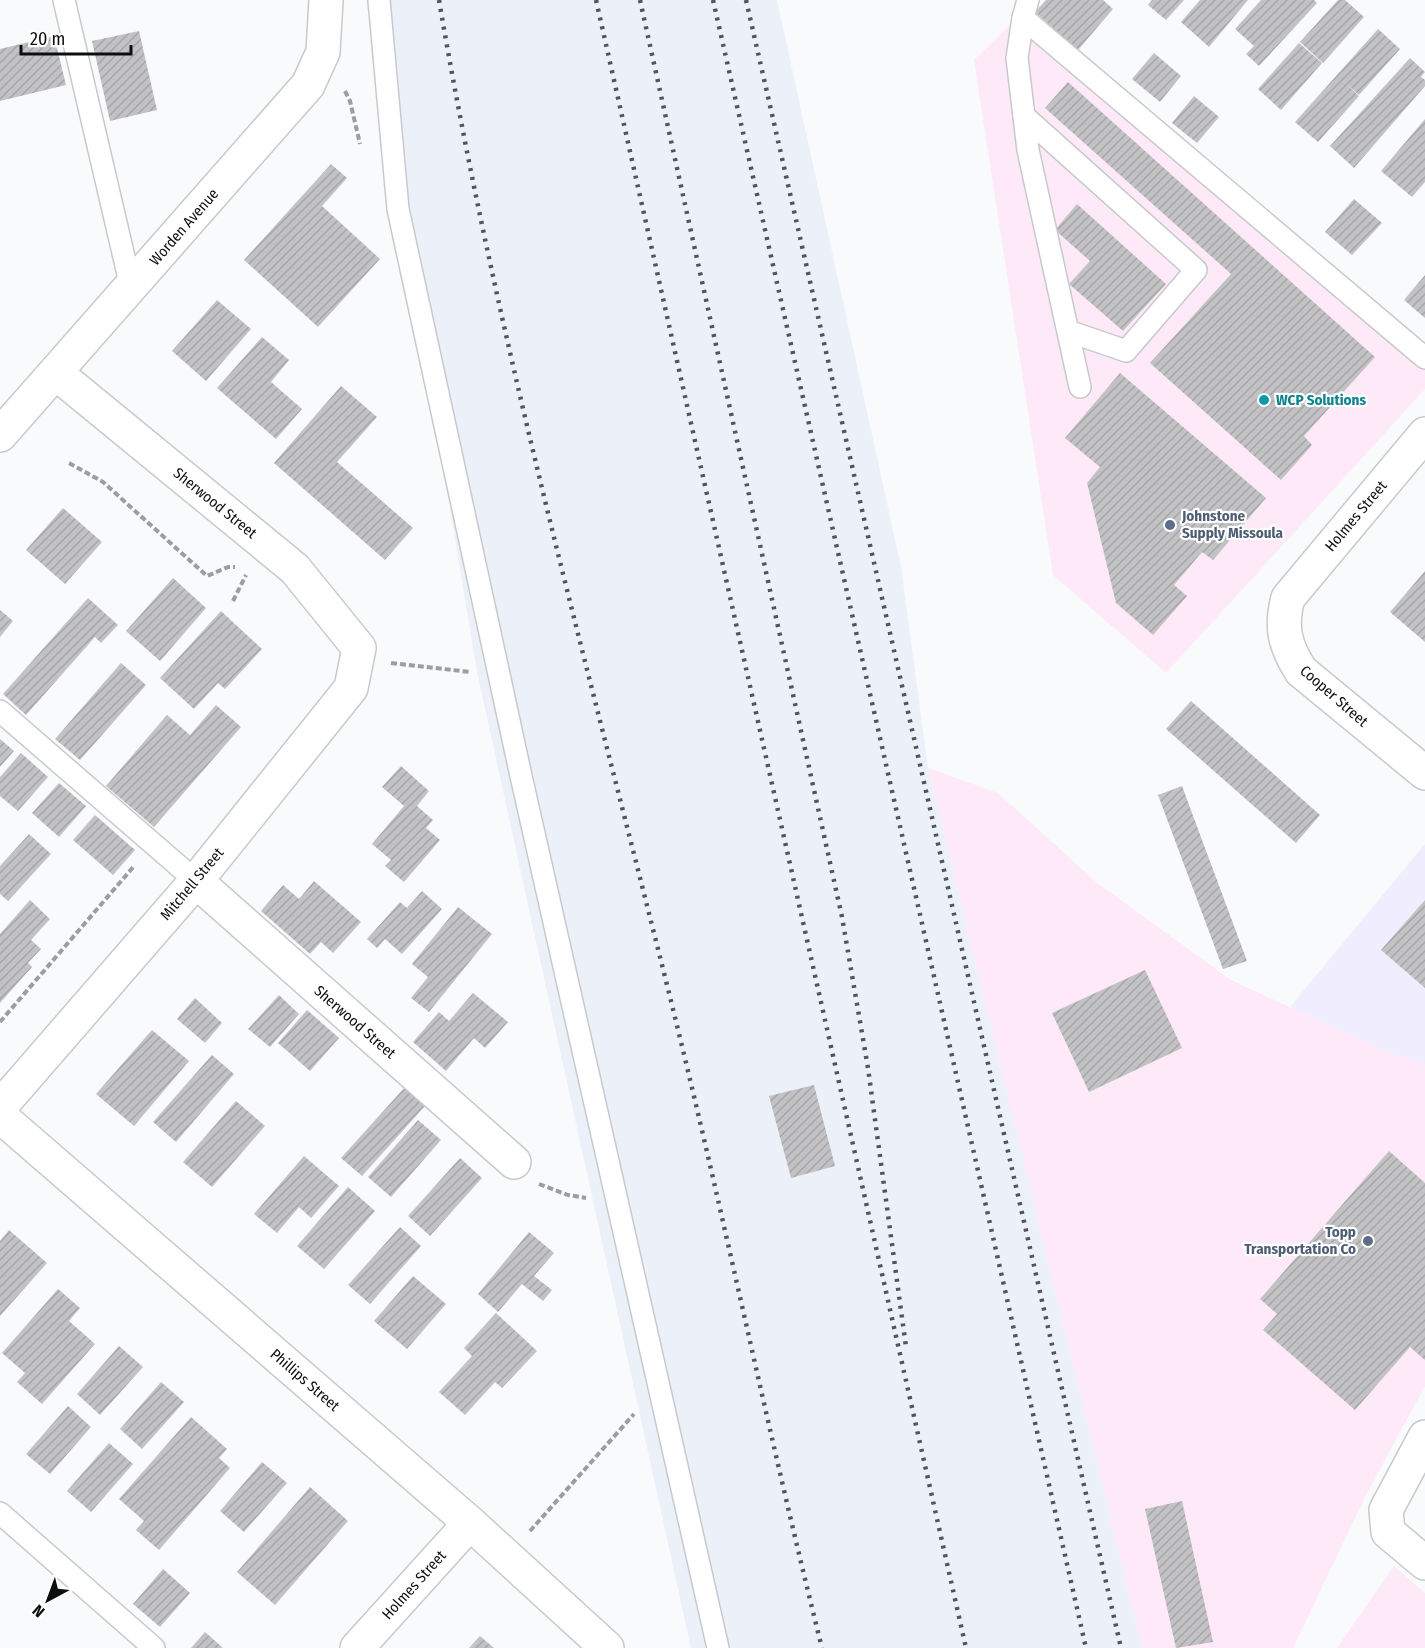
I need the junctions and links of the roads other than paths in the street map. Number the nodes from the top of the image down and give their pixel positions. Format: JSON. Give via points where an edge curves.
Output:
{"nodes":[{"id":1,"x":64,"y":0,"type":"edge"},
{"id":2,"x":326,"y":0,"type":"edge"},
{"id":3,"x":379,"y":0,"type":"edge"},
{"id":4,"x":1026,"y":9,"type":"edge"},
{"id":5,"x":1024,"y":116,"type":"junction"},
{"id":6,"x":131,"y":287,"type":"junction"},
{"id":7,"x":1068,"y":331,"type":"junction"},
{"id":8,"x":1425,"y":358,"type":"edge"},
{"id":9,"x":56,"y":374,"type":"junction"},
{"id":10,"x":1080,"y":387,"type":"dead end"},
{"id":11,"x":1425,"y":434,"type":"edge"},
{"id":12,"x":0,"y":435,"type":"edge"},
{"id":13,"x":1288,"y":598,"type":"joint"},
{"id":14,"x":358,"y":648,"type":"joint"},
{"id":15,"x":0,"y":711,"type":"edge"},
{"id":16,"x":1425,"y":773,"type":"edge"},
{"id":17,"x":196,"y":881,"type":"junction"},
{"id":18,"x":0,"y":1107,"type":"edge"},
{"id":19,"x":0,"y":1116,"type":"edge"},
{"id":20,"x":514,"y":1162,"type":"road end"},
{"id":21,"x":1425,"y":1437,"type":"edge"},
{"id":22,"x":0,"y":1513,"type":"edge"},
{"id":23,"x":470,"y":1523,"type":"junction"},
{"id":24,"x":1425,"y":1563,"type":"edge"},
{"id":25,"x":154,"y":1648,"type":"edge"},
{"id":26,"x":357,"y":1648,"type":"edge"},
{"id":27,"x":607,"y":1648,"type":"edge"},
{"id":28,"x":718,"y":1648,"type":"edge"}],
"edges":[{"from":1,"to":6,"type":"lane"},
{"from":2,"to":6,"type":"street","name":"Worden Avenue","via":[[323,52],[308,85]]},
{"from":3,"to":28,"type":"lane","via":[[398,209]]},
{"from":4,"to":5,"type":"lane","via":[[1017,58]]},
{"from":4,"to":8,"type":"lane"},
{"from":5,"to":7,"type":"lane"},
{"from":5,"to":7,"type":"lane","via":[[1196,270],[1126,351]]},
{"from":6,"to":9,"type":"street","name":"Worden Avenue"},
{"from":7,"to":10,"type":"lane"},
{"from":9,"to":12,"type":"street","name":"Worden Avenue"},
{"from":9,"to":14,"type":"street","name":"Sherwood Street","via":[[295,569]]},
{"from":11,"to":13,"type":"street","name":"Holmes Street"},
{"from":13,"to":16,"type":"street","name":"Cooper Street","via":[[1283,631],[1289,652],[1301,671]]},
{"from":14,"to":17,"type":"street","name":"Mitchell Street","via":[[351,688]]},
{"from":15,"to":17,"type":"lane"},
{"from":17,"to":18,"type":"street","name":"Mitchell Street"},
{"from":17,"to":20,"type":"street","name":"Sherwood Street"},
{"from":19,"to":23,"type":"street","name":"Phillips Street"},
{"from":21,"to":24,"type":"street","via":[[1386,1510],[1388,1532]]},
{"from":22,"to":25,"type":"lane"},
{"from":23,"to":26,"type":"street","name":"Holmes Street"},
{"from":23,"to":27,"type":"street","name":"Phillips Street"}]}
